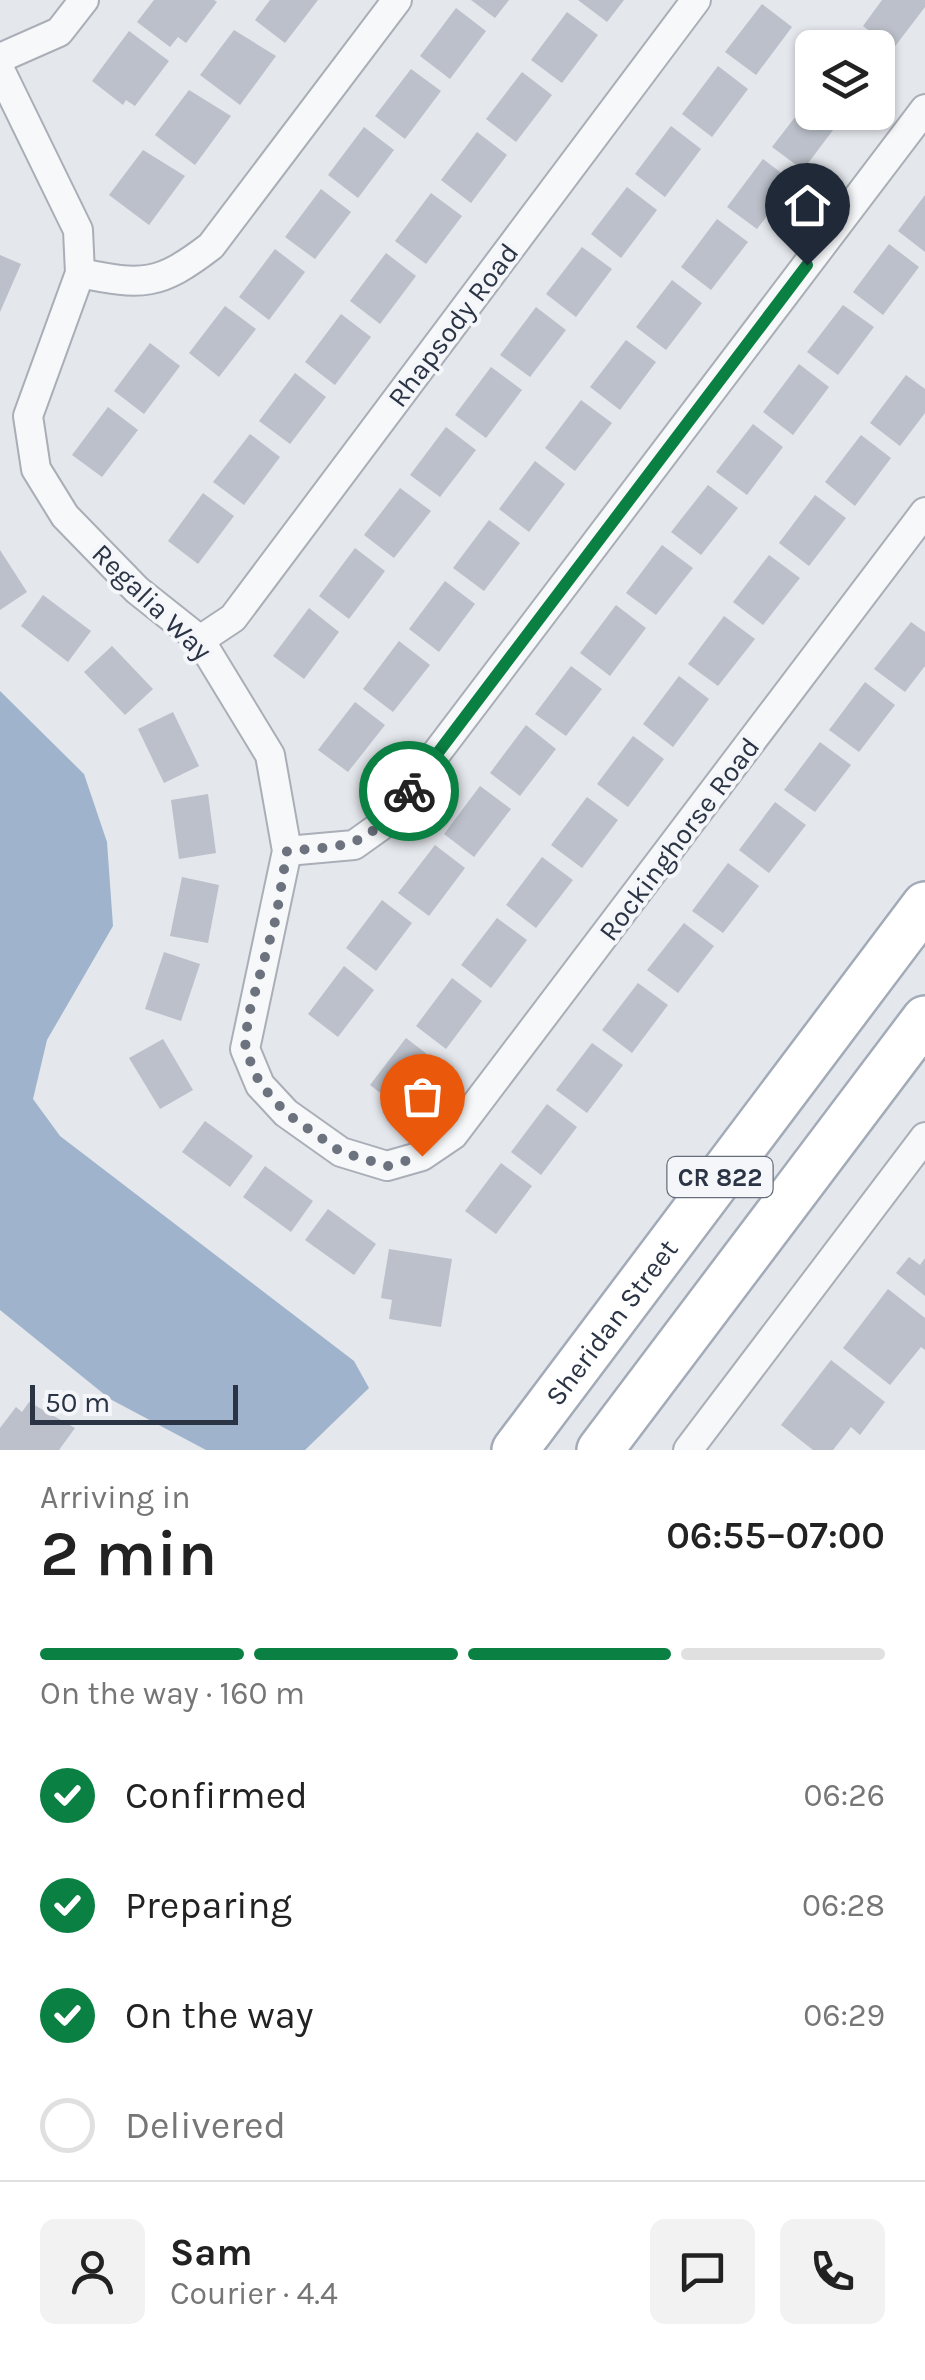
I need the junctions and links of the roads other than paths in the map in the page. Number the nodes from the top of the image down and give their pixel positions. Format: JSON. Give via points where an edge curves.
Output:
{"nodes":[{"id":1,"x":84,"y":0,"type":"edge"},
{"id":2,"x":396,"y":0,"type":"edge"},
{"id":3,"x":696,"y":0,"type":"edge"},
{"id":4,"x":0,"y":58,"type":"edge"},
{"id":5,"x":0,"y":70,"type":"edge"},
{"id":6,"x":8,"y":105,"type":"edge"},
{"id":7,"x":925,"y":109,"type":"edge"},
{"id":8,"x":80,"y":273,"type":"junction"},
{"id":9,"x":925,"y":512,"type":"edge"},
{"id":10,"x":200,"y":640,"type":"junction"},
{"id":11,"x":287,"y":851,"type":"junction"},
{"id":12,"x":925,"y":905,"type":"edge"},
{"id":13,"x":925,"y":1019,"type":"edge"},
{"id":14,"x":925,"y":1137,"type":"edge"},
{"id":15,"x":422,"y":1156,"type":"joint"},
{"id":16,"x":515,"y":1450,"type":"edge"},
{"id":17,"x":600,"y":1450,"type":"edge"},
{"id":18,"x":688,"y":1450,"type":"edge"}],
"edges":[{"from":1,"to":4,"type":"street","via":[[60,32]]},
{"from":2,"to":8,"type":"street","via":[[211,246],[174,274],[130,283]]},
{"from":3,"to":10,"type":"street","name":"Rhapsody Road","via":[[234,618]]},
{"from":5,"to":6,"type":"street","name":"Regalia Way"},
{"from":6,"to":8,"type":"street","name":"Regalia Way","via":[[78,230]]},
{"from":7,"to":11,"type":"street","via":[[382,825],[354,845]]},
{"from":8,"to":10,"type":"street","name":"Regalia Way","via":[[28,416],[36,470],[65,516],[137,590]]},
{"from":9,"to":15,"type":"street","name":"Rockinghorse Road","via":[[510,1064],[452,1135]]},
{"from":10,"to":11,"type":"street","name":"Regalia Way","via":[[270,755]]},
{"from":11,"to":15,"type":"street","name":"Regalia Way","via":[[248,1017],[245,1049],[260,1084],[286,1113],[341,1152],[388,1166]]},
{"from":12,"to":16,"type":"main road","name":"Sheridan Street","number":"CR 822"},
{"from":13,"to":17,"type":"main road","number":"CR 822"},
{"from":14,"to":18,"type":"street"}]}
